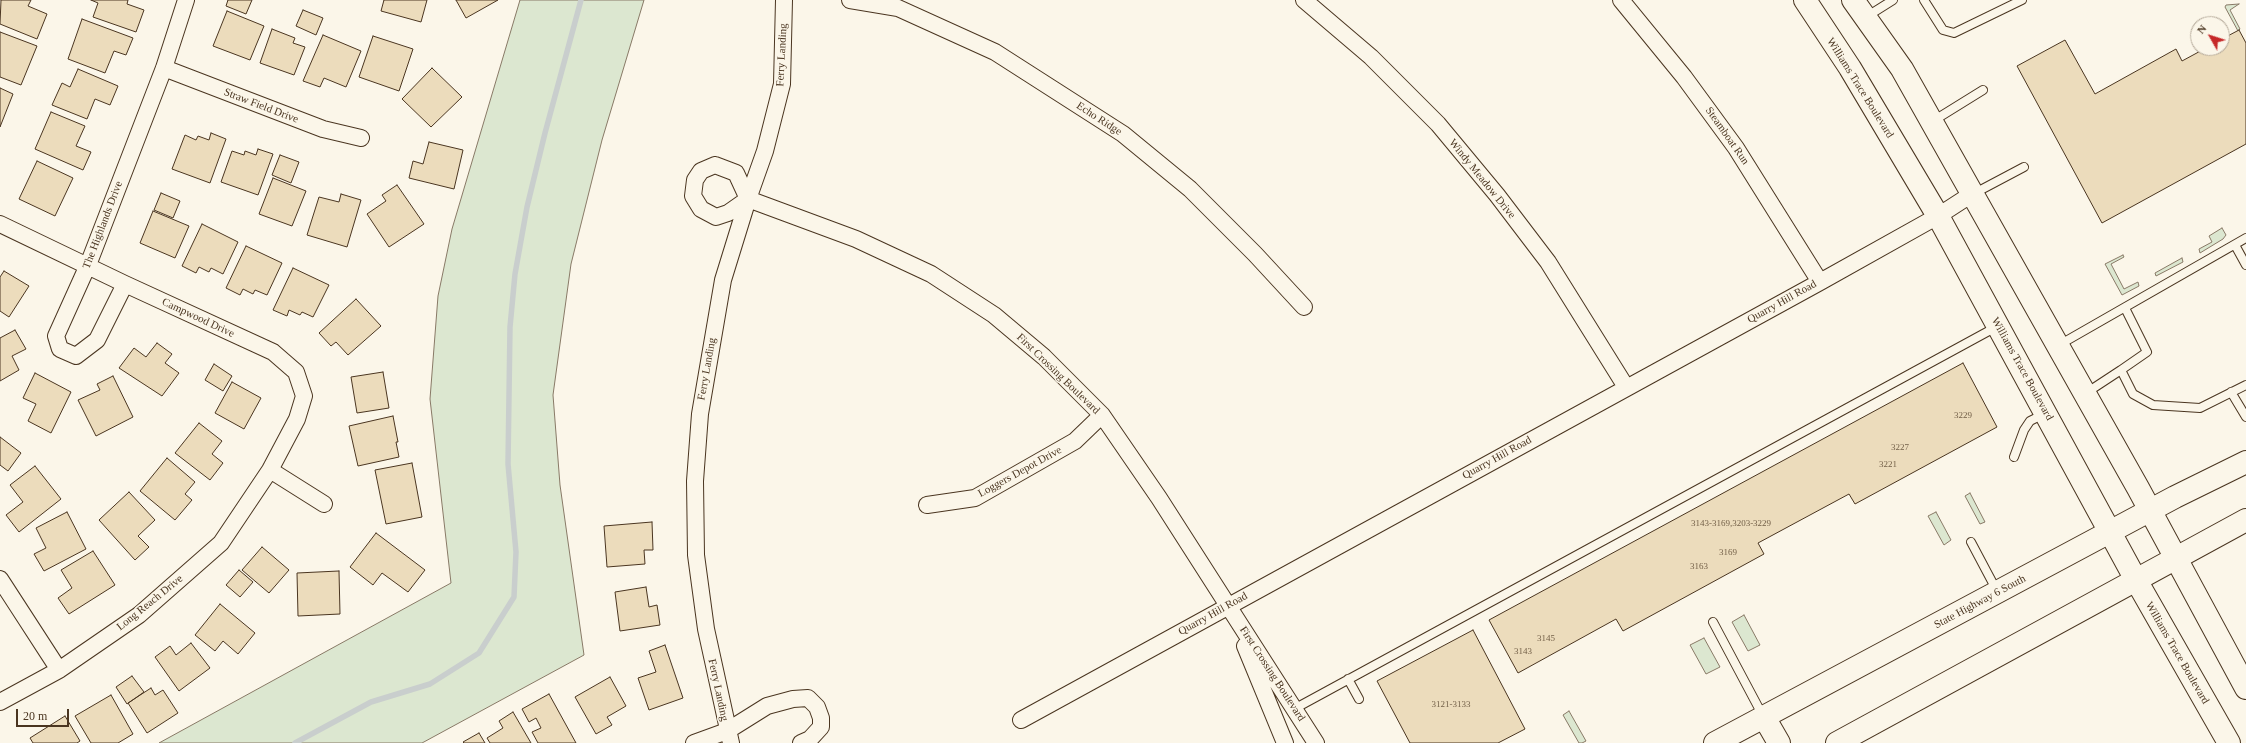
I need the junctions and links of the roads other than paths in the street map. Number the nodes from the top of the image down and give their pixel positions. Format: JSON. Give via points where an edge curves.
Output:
{"nodes":[{"id":1,"x":186,"y":0,"type":"edge"},
{"id":2,"x":784,"y":0,"type":"edge"},
{"id":3,"x":850,"y":0,"type":"edge"},
{"id":4,"x":1304,"y":0,"type":"edge"},
{"id":5,"x":1621,"y":0,"type":"edge"},
{"id":6,"x":1805,"y":0,"type":"edge"},
{"id":7,"x":1893,"y":0,"type":"edge"},
{"id":8,"x":1924,"y":0,"type":"edge"},
{"id":9,"x":2022,"y":0,"type":"edge"},
{"id":10,"x":1859,"y":8,"type":"edge"},
{"id":11,"x":164,"y":68,"type":"junction"},
{"id":12,"x":1983,"y":90,"type":"dead end"},
{"id":13,"x":1931,"y":122,"type":"junction"},
{"id":14,"x":361,"y":138,"type":"dead end"},
{"id":15,"x":2024,"y":167,"type":"dead end"},
{"id":16,"x":1972,"y":194,"type":"junction"},
{"id":17,"x":748,"y":199,"type":"junction"},
{"id":18,"x":1938,"y":216,"type":"junction"},
{"id":19,"x":0,"y":224,"type":"edge"},
{"id":20,"x":2246,"y":238,"type":"edge"},
{"id":21,"x":2235,"y":244,"type":"junction"},
{"id":22,"x":88,"y":265,"type":"junction"},
{"id":23,"x":2246,"y":265,"type":"edge"},
{"id":24,"x":1820,"y":282,"type":"junction"},
{"id":25,"x":125,"y":284,"type":"junction"},
{"id":26,"x":1304,"y":308,"type":"dead end"},
{"id":27,"x":2125,"y":308,"type":"junction"},
{"id":28,"x":1999,"y":326,"type":"junction"},
{"id":29,"x":2058,"y":345,"type":"junction"},
{"id":30,"x":2121,"y":370,"type":"junction"},
{"id":31,"x":2246,"y":385,"type":"edge"},
{"id":32,"x":1626,"y":387,"type":"junction"},
{"id":33,"x":2231,"y":392,"type":"junction"},
{"id":34,"x":2085,"y":394,"type":"junction"},
{"id":35,"x":2046,"y":413,"type":"junction"},
{"id":36,"x":1102,"y":415,"type":"junction"},
{"id":37,"x":2246,"y":417,"type":"edge"},
{"id":38,"x":2014,"y":457,"type":"dead end"},
{"id":39,"x":2246,"y":462,"type":"edge"},
{"id":40,"x":270,"y":470,"type":"junction"},
{"id":41,"x":324,"y":504,"type":"dead end"},
{"id":42,"x":927,"y":505,"type":"dead end"},
{"id":43,"x":2150,"y":511,"type":"junction"},
{"id":44,"x":2246,"y":520,"type":"edge"},
{"id":45,"x":2111,"y":532,"type":"junction"},
{"id":46,"x":1971,"y":542,"type":"dead end"},
{"id":47,"x":2176,"y":558,"type":"junction"},
{"id":48,"x":0,"y":579,"type":"edge"},
{"id":49,"x":2136,"y":580,"type":"junction"},
{"id":50,"x":1998,"y":593,"type":"junction"},
{"id":51,"x":1228,"y":606,"type":"junction"},
{"id":52,"x":1713,"y":622,"type":"dead end"},
{"id":53,"x":59,"y":670,"type":"junction"},
{"id":54,"x":1348,"y":679,"type":"junction"},
{"id":55,"x":2245,"y":685,"type":"edge"},
{"id":56,"x":1359,"y":699,"type":"dead end"},
{"id":57,"x":0,"y":702,"type":"edge"},
{"id":58,"x":1294,"y":709,"type":"junction"},
{"id":59,"x":1764,"y":717,"type":"junction"},
{"id":60,"x":1022,"y":720,"type":"dead end"},
{"id":61,"x":729,"y":737,"type":"edge"},
{"id":62,"x":694,"y":743,"type":"edge"},
{"id":63,"x":801,"y":743,"type":"edge"},
{"id":64,"x":1285,"y":743,"type":"edge"},
{"id":65,"x":1316,"y":743,"type":"edge"},
{"id":66,"x":1715,"y":743,"type":"edge"},
{"id":67,"x":1779,"y":743,"type":"edge"},
{"id":68,"x":1837,"y":743,"type":"edge"},
{"id":69,"x":2229,"y":743,"type":"edge"}],
"edges":[{"from":1,"to":11,"type":"street","name":"The Highlands Drive"},
{"from":2,"to":17,"type":"street","name":"Ferry Landing","via":[[782,84],[766,151]]},
{"from":3,"to":26,"type":"street","name":"Echo Ridge","via":[[898,8],[995,52],[1123,134],[1190,189]]},
{"from":4,"to":32,"type":"street","name":"Windy Meadow Drive","via":[[1371,57],[1438,124],[1498,195],[1548,262]]},
{"from":5,"to":24,"type":"street","name":"Steamboat Run","via":[[1684,77],[1736,148]]},
{"from":6,"to":18,"type":"main road","name":"Williams Trace Boulevard","via":[[1850,68]]},
{"from":7,"to":10,"type":"lane"},
{"from":8,"to":9,"type":"lane","via":[[1943,30],[1954,33]]},
{"from":10,"to":13,"type":"main road","via":[[1902,69]]},
{"from":11,"to":14,"type":"street","name":"Straw Field Drive","via":[[323,130]]},
{"from":11,"to":22,"type":"street","name":"The Highlands Drive"},
{"from":12,"to":13,"type":"lane"},
{"from":13,"to":16,"type":"main road"},
{"from":15,"to":16,"type":"lane"},
{"from":16,"to":18,"type":"street","name":"Quarry Hill Road"},
{"from":16,"to":29,"type":"main road"},
{"from":17,"to":36,"type":"street","name":"First Crossing Boulevard","via":[[856,239],[931,274],[994,315],[1044,357]]},
{"from":17,"to":61,"type":"street","name":"Ferry Landing","via":[[723,280],[713,333],[700,414],[695,482],[696,555],[706,629]]},
{"from":18,"to":24,"type":"street","name":"Quarry Hill Road"},
{"from":18,"to":28,"type":"main road","name":"Williams Trace Boulevard"},
{"from":19,"to":22,"type":"street","name":"Campwood Drive"},
{"from":20,"to":21,"type":"lane"},
{"from":21,"to":23,"type":"lane"},
{"from":21,"to":27,"type":"lane"},
{"from":22,"to":25,"type":"street","name":"Campwood Drive"},
{"from":22,"to":25,"type":"street","name":"The Highlands Drive","via":[[56,336],[60,349],[76,356],[97,340]]},
{"from":24,"to":32,"type":"street","name":"Quarry Hill Road"},
{"from":25,"to":40,"type":"street","name":"Campwood Drive","via":[[273,352],[296,372],[304,396],[297,419]]},
{"from":27,"to":29,"type":"lane"},
{"from":27,"to":30,"type":"lane","via":[[2148,352]]},
{"from":28,"to":35,"type":"main road","name":"Williams Trace Boulevard"},
{"from":28,"to":54,"type":"lane"},
{"from":29,"to":34,"type":"main road"},
{"from":30,"to":33,"type":"lane","via":[[2133,394],[2153,405],[2200,408]]},
{"from":30,"to":34,"type":"lane"},
{"from":31,"to":33,"type":"lane"},
{"from":32,"to":51,"type":"street","name":"Quarry Hill Road"},
{"from":33,"to":37,"type":"lane"},
{"from":34,"to":43,"type":"main road"},
{"from":35,"to":38,"type":"lane","via":[[2030,422],[2024,430]]},
{"from":35,"to":45,"type":"main road","name":"Williams Trace Boulevard"},
{"from":36,"to":42,"type":"street","name":"Loggers Depot Drive","via":[[1075,441],[975,498]]},
{"from":36,"to":51,"type":"street","name":"First Crossing Boulevard","via":[[1160,498]]},
{"from":39,"to":43,"type":"main road","name":"State Highway 6 South"},
{"from":40,"to":41,"type":"street"},
{"from":40,"to":53,"type":"street","name":"Long Reach Drive","via":[[221,543],[139,615]]},
{"from":43,"to":45,"type":"main road","name":"State Highway 6 South"},
{"from":43,"to":47,"type":"main road"},
{"from":44,"to":47,"type":"main road"},
{"from":45,"to":49,"type":"main road","name":"Williams Trace Boulevard"},
{"from":45,"to":50,"type":"main road","name":"State Highway 6 South"},
{"from":46,"to":50,"type":"lane"},
{"from":47,"to":49,"type":"main road"},
{"from":47,"to":55,"type":"main road"},
{"from":48,"to":53,"type":"street"},
{"from":49,"to":68,"type":"main road"},
{"from":49,"to":69,"type":"main road","name":"Williams Trace Boulevard"},
{"from":50,"to":59,"type":"main road","name":"State Highway 6 South"},
{"from":51,"to":58,"type":"street","name":"First Crossing Boulevard"},
{"from":51,"to":60,"type":"street","name":"Quarry Hill Road"},
{"from":51,"to":64,"type":"street","name":"First Crossing Boulevard"},
{"from":52,"to":59,"type":"lane"},
{"from":53,"to":57,"type":"street","name":"Long Reach Drive"},
{"from":54,"to":56,"type":"lane"},
{"from":54,"to":58,"type":"lane"},
{"from":58,"to":65,"type":"street","name":"First Crossing Boulevard"},
{"from":59,"to":66,"type":"main road","name":"State Highway 6 South"},
{"from":59,"to":67,"type":"main road"},
{"from":61,"to":62,"type":"street"},
{"from":61,"to":63,"type":"street","via":[[767,706],[808,698],[817,707],[821,718],[820,727],[810,739]]}]}
